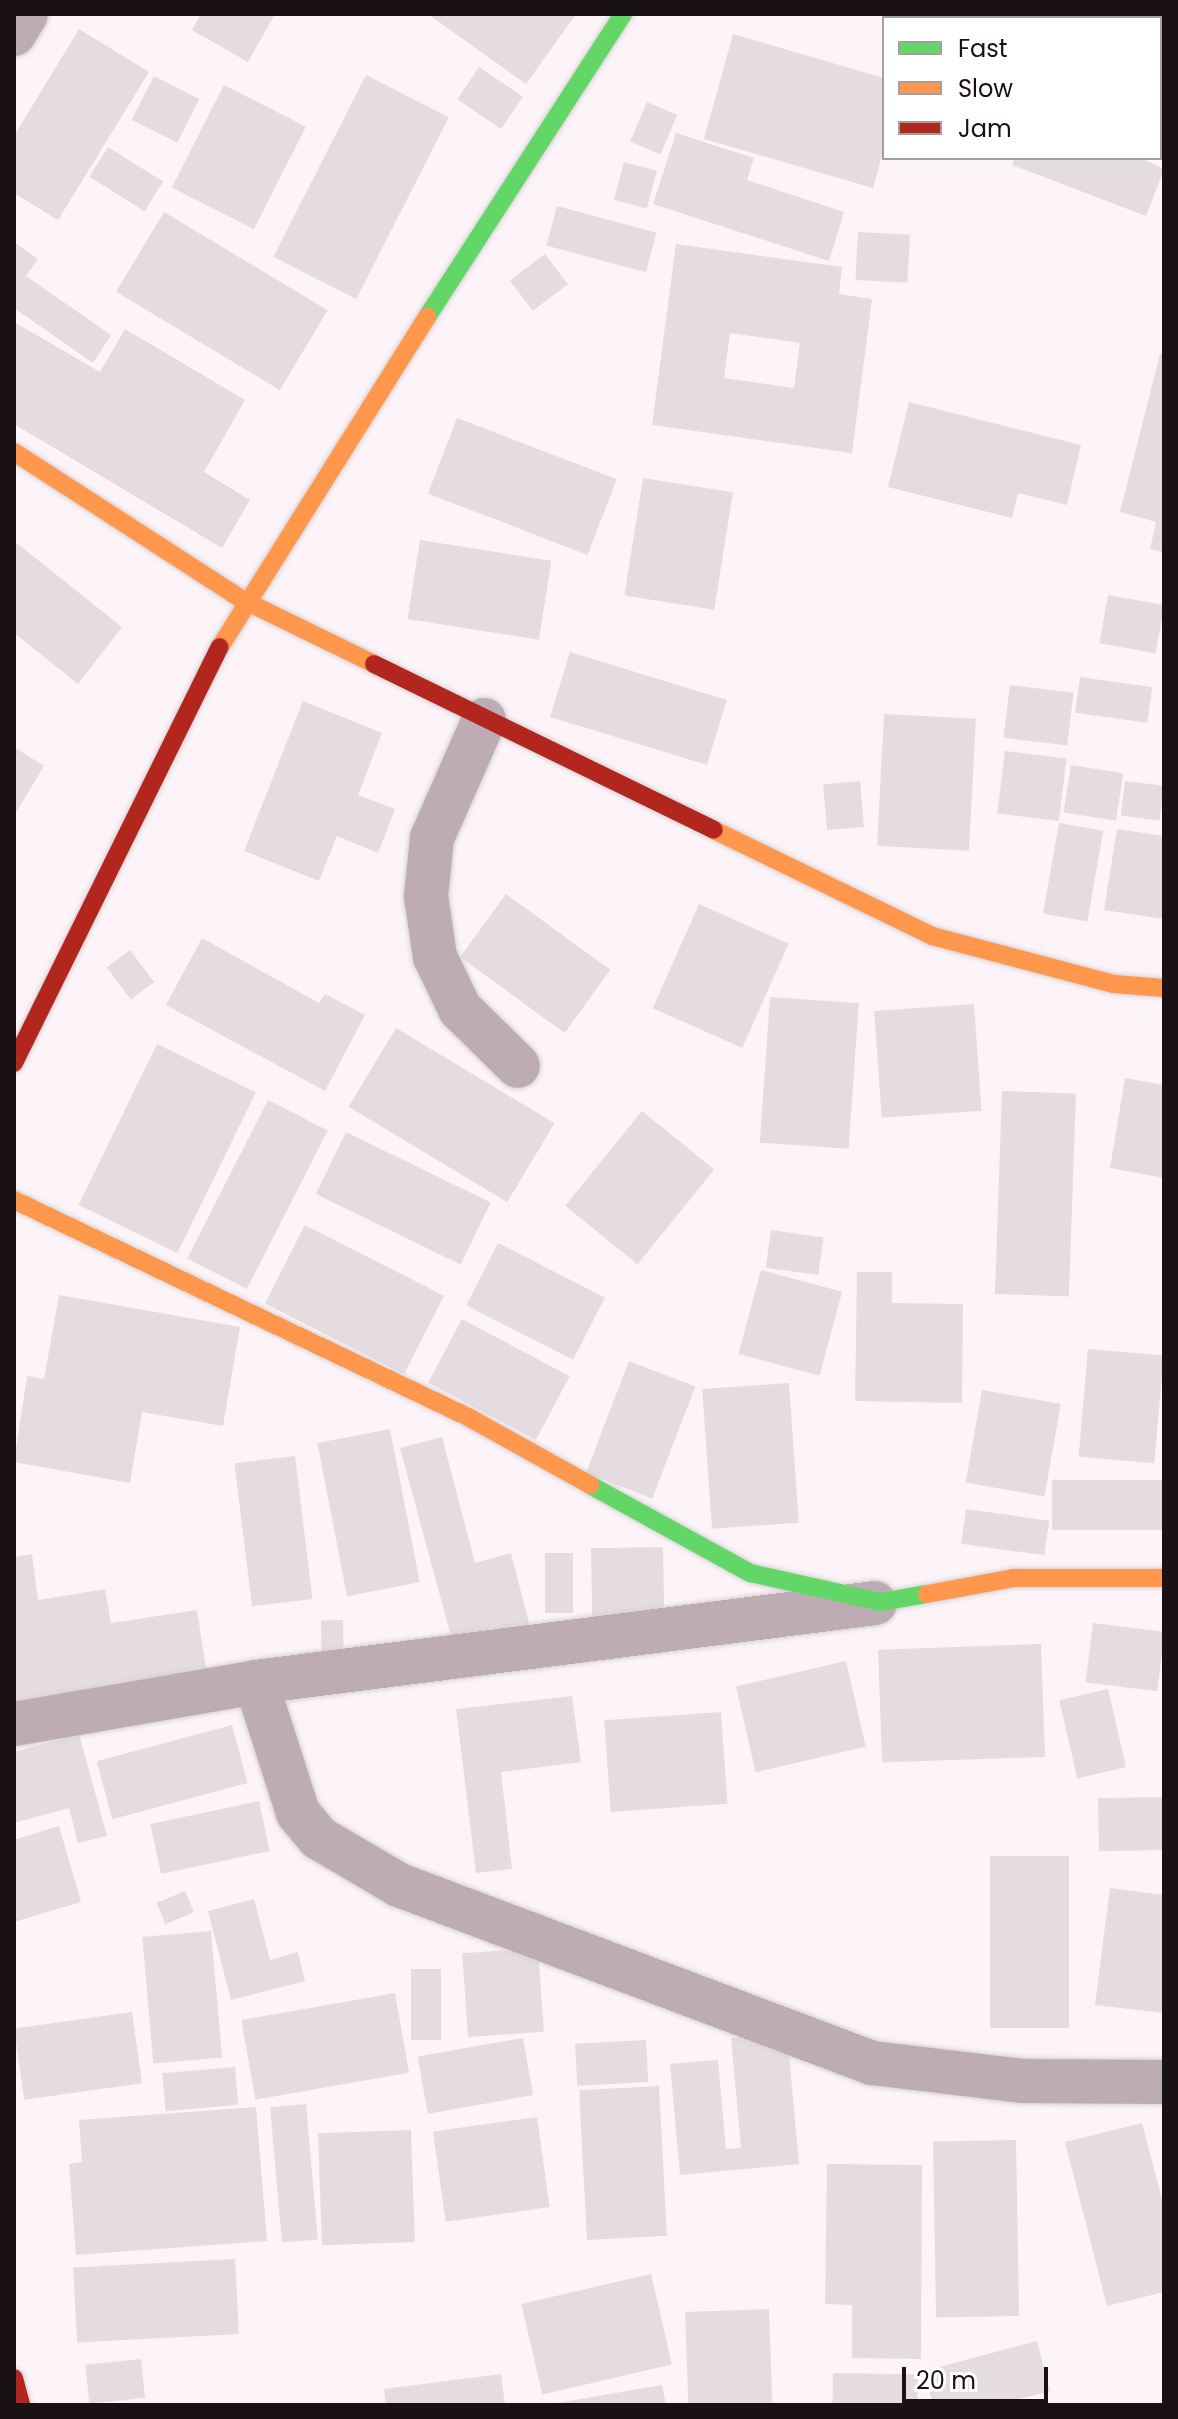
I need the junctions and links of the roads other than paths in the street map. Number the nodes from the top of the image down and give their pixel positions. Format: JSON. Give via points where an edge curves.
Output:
{"nodes":[{"id":1,"x":26,"y":14,"type":"edge"},
{"id":2,"x":623,"y":14,"type":"edge"},
{"id":3,"x":14,"y":34,"type":"edge"},
{"id":4,"x":14,"y":452,"type":"edge"},
{"id":5,"x":243,"y":600,"type":"junction"},
{"id":6,"x":484,"y":720,"type":"junction"},
{"id":7,"x":1164,"y":988,"type":"edge"},
{"id":8,"x":14,"y":1063,"type":"edge"},
{"id":9,"x":518,"y":1066,"type":"dead end"},
{"id":10,"x":14,"y":1200,"type":"edge"},
{"id":11,"x":1164,"y":1578,"type":"edge"},
{"id":12,"x":881,"y":1602,"type":"junction"},
{"id":13,"x":256,"y":1682,"type":"junction"},
{"id":14,"x":14,"y":1724,"type":"edge"},
{"id":15,"x":1164,"y":2082,"type":"edge"},
{"id":16,"x":14,"y":2378,"type":"edge"},
{"id":17,"x":21,"y":2405,"type":"edge"}],
"edges":[{"from":1,"to":3,"type":"street"},
{"from":2,"to":5,"type":"street"},
{"from":4,"to":5,"type":"street"},
{"from":5,"to":6,"type":"street"},
{"from":5,"to":8,"type":"street"},
{"from":6,"to":7,"type":"street","via":[[932,936],[1114,984]]},
{"from":6,"to":9,"type":"street","via":[[432,838],[426,896],[435,957],[460,1009]]},
{"from":10,"to":12,"type":"street","via":[[468,1417],[750,1573]]},
{"from":11,"to":12,"type":"street","via":[[1014,1578]]},
{"from":12,"to":13,"type":"street"},
{"from":13,"to":14,"type":"street"},
{"from":13,"to":15,"type":"street","via":[[298,1813],[319,1838],[399,1885],[872,2063],[1022,2081]]},
{"from":16,"to":17,"type":"street"}]}
